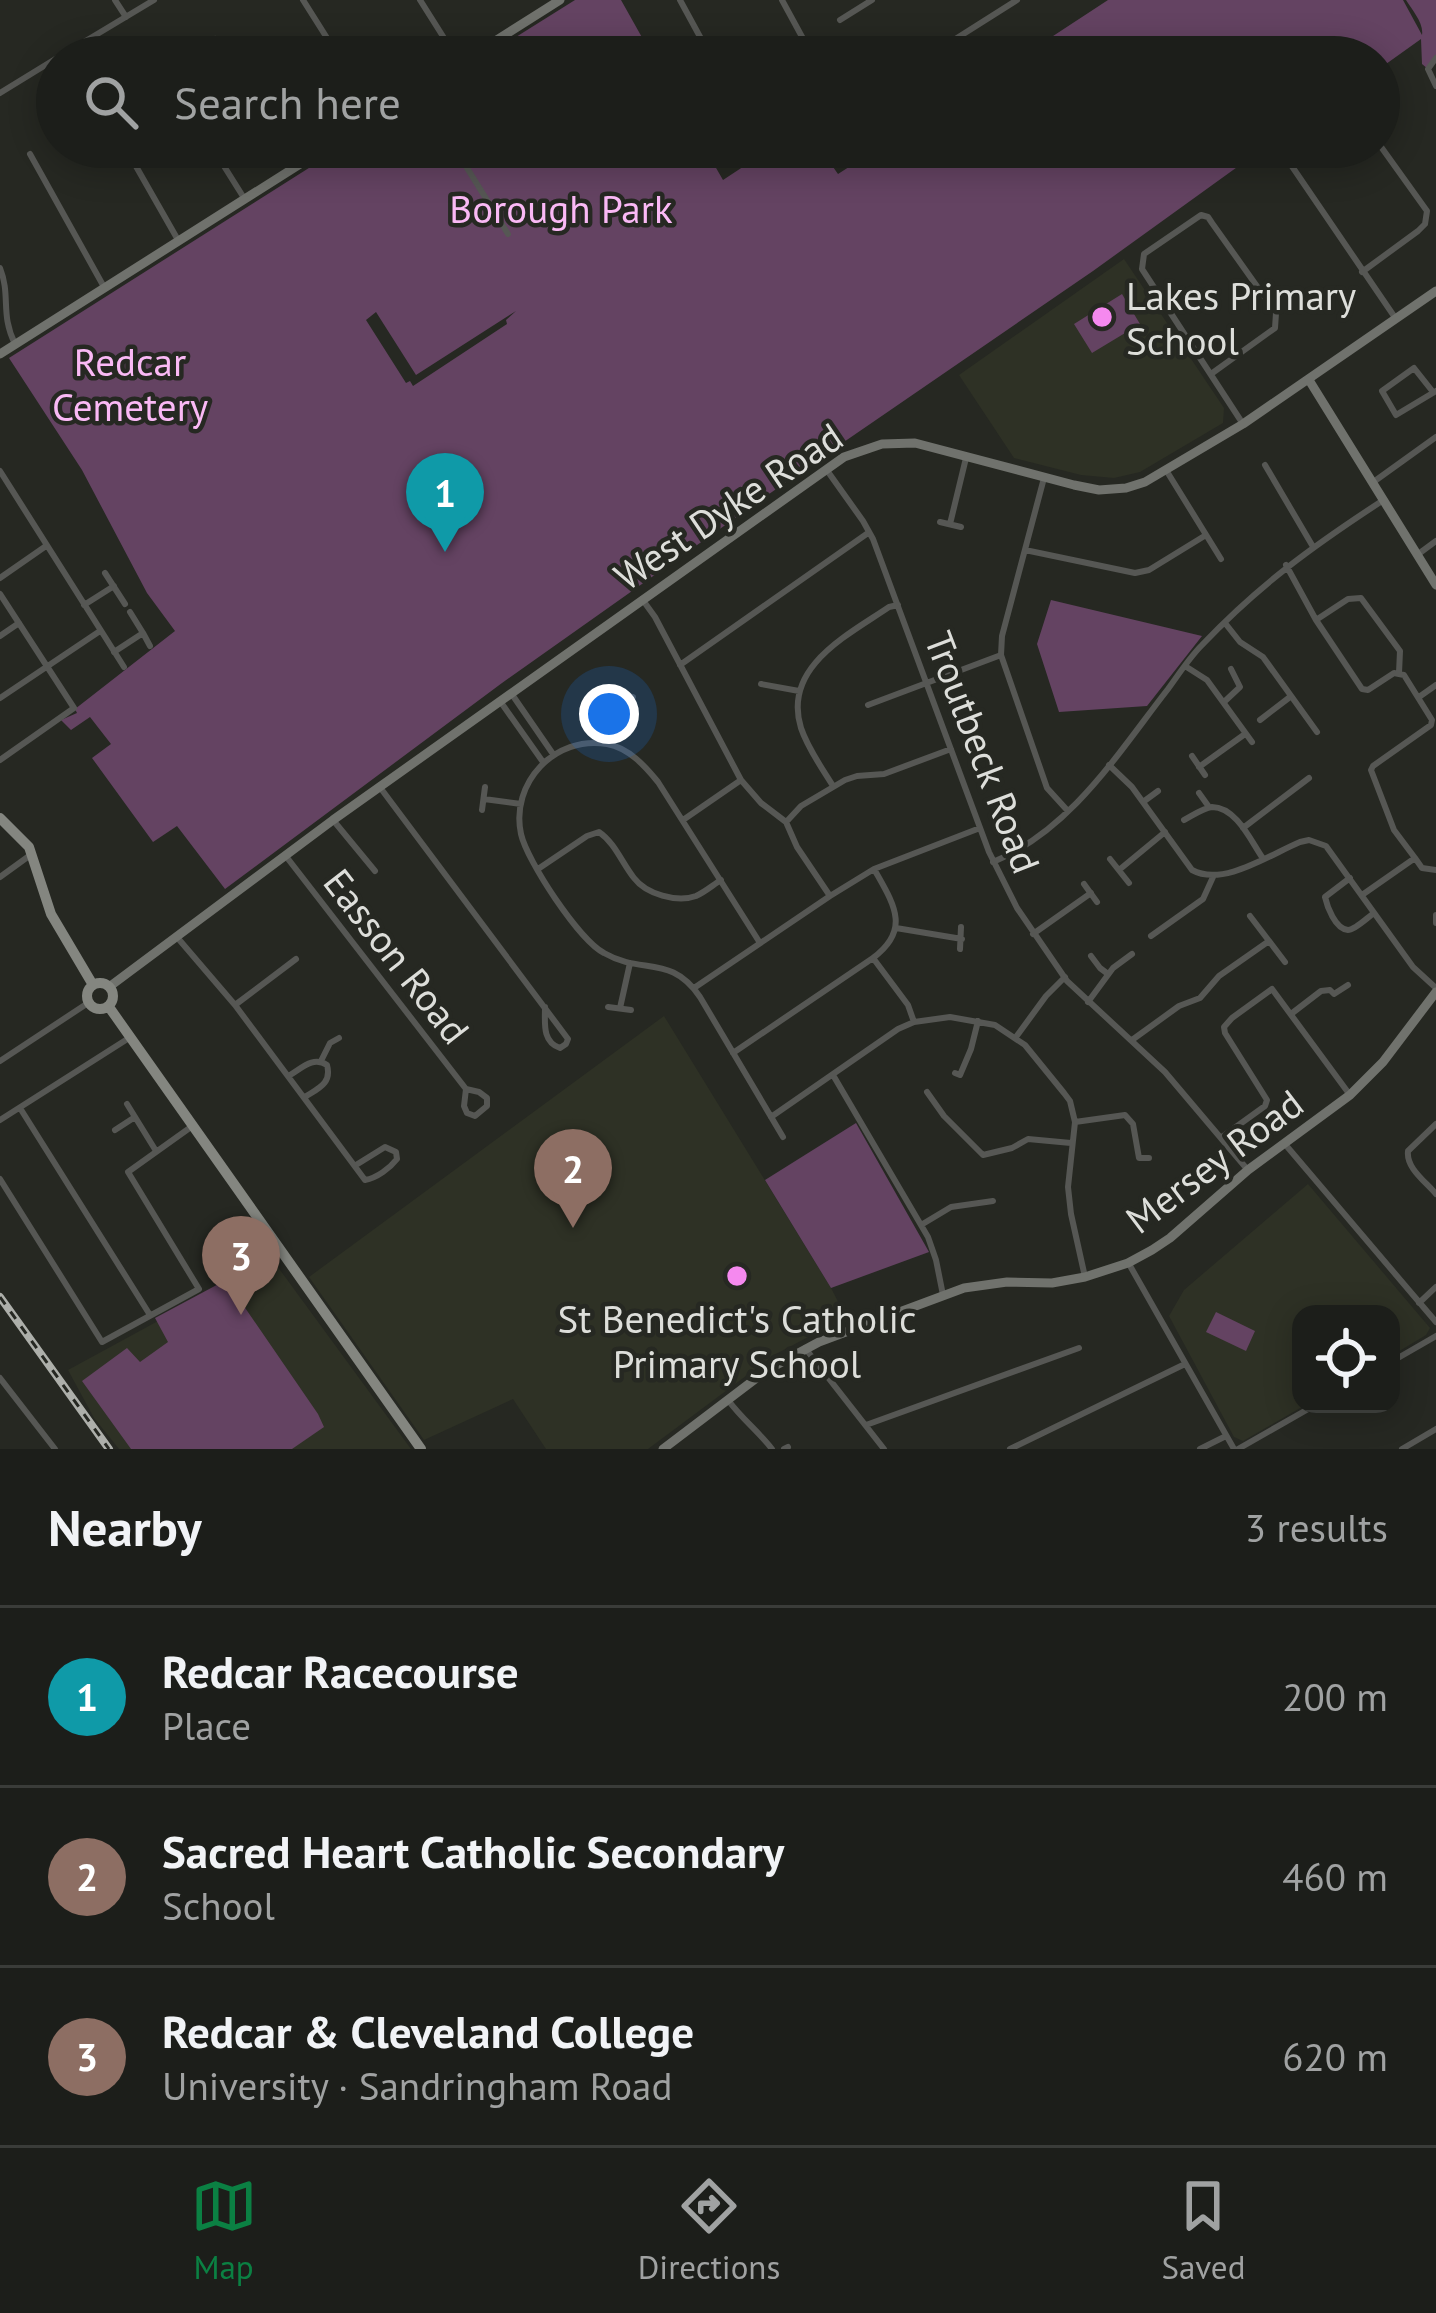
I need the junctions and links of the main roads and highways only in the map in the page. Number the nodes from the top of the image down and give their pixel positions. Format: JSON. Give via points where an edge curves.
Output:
{"nodes":[{"id":1,"x":0,"y":818,"type":"edge"},
{"id":2,"x":93,"y":985,"type":"junction"},
{"id":3,"x":109,"y":1006,"type":"junction"},
{"id":4,"x":421,"y":1449,"type":"edge"}],
"edges":[{"from":1,"to":2,"type":"main road","via":[[32,854],[51,914]]},
{"from":2,"to":3,"type":"main road","via":[[110,986]]},
{"from":2,"to":3,"type":"main road","via":[[88,1003]]},
{"from":3,"to":4,"type":"main road"}]}
